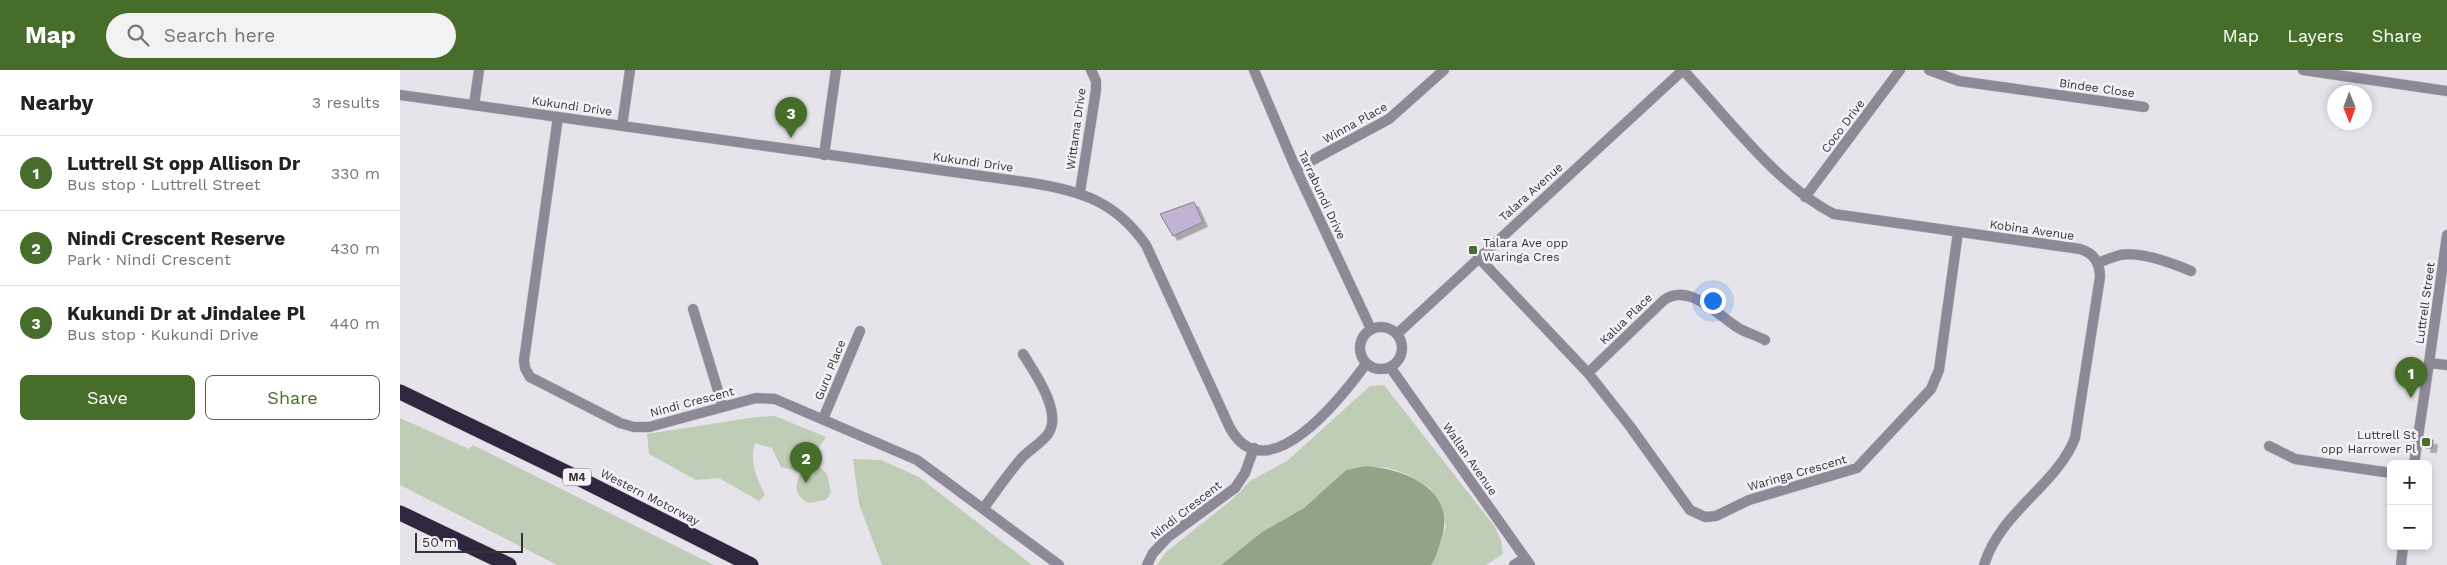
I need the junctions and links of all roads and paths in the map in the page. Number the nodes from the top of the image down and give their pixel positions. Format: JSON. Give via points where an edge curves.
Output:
{"nodes":[{"id":1,"x":479,"y":70,"type":"edge"},
{"id":2,"x":630,"y":70,"type":"edge"},
{"id":3,"x":836,"y":70,"type":"edge"},
{"id":4,"x":1091,"y":70,"type":"edge"},
{"id":5,"x":1254,"y":70,"type":"edge"},
{"id":6,"x":1444,"y":70,"type":"edge"},
{"id":7,"x":1683,"y":70,"type":"edge"},
{"id":8,"x":1900,"y":70,"type":"edge"},
{"id":9,"x":1929,"y":70,"type":"edge"},
{"id":10,"x":2303,"y":70,"type":"edge"},
{"id":11,"x":2447,"y":91,"type":"edge"},
{"id":12,"x":400,"y":95,"type":"edge"},
{"id":13,"x":474,"y":105,"type":"junction"},
{"id":14,"x":2144,"y":107,"type":"dead end"},
{"id":15,"x":558,"y":117,"type":"junction"},
{"id":16,"x":622,"y":126,"type":"junction"},
{"id":17,"x":824,"y":155,"type":"junction"},
{"id":18,"x":1296,"y":170,"type":"junction"},
{"id":19,"x":1080,"y":192,"type":"junction"},
{"id":20,"x":1806,"y":197,"type":"junction"},
{"id":21,"x":1958,"y":232,"type":"junction"},
{"id":22,"x":2447,"y":234,"type":"edge"},
{"id":23,"x":1478,"y":257,"type":"junction"},
{"id":24,"x":2098,"y":263,"type":"junction"},
{"id":25,"x":2191,"y":271,"type":"dead end"},
{"id":26,"x":693,"y":310,"type":"dead end"},
{"id":27,"x":1371,"y":329,"type":"junction"},
{"id":28,"x":860,"y":331,"type":"dead end"},
{"id":29,"x":1397,"y":334,"type":"junction"},
{"id":30,"x":1765,"y":340,"type":"dead end"},
{"id":31,"x":1023,"y":354,"type":"dead end"},
{"id":32,"x":2429,"y":363,"type":"junction"},
{"id":33,"x":1366,"y":364,"type":"junction"},
{"id":34,"x":2447,"y":365,"type":"edge"},
{"id":35,"x":1390,"y":367,"type":"junction"},
{"id":36,"x":1588,"y":374,"type":"junction"},
{"id":37,"x":400,"y":392,"type":"edge"},
{"id":38,"x":723,"y":407,"type":"junction"},
{"id":39,"x":823,"y":419,"type":"junction"},
{"id":40,"x":2269,"y":446,"type":"dead end"},
{"id":41,"x":1254,"y":448,"type":"junction"},
{"id":42,"x":2415,"y":460,"type":"edge"},
{"id":43,"x":2387,"y":472,"type":"edge"},
{"id":44,"x":983,"y":509,"type":"junction"},
{"id":45,"x":400,"y":512,"type":"edge"},
{"id":46,"x":2402,"y":550,"type":"edge"},
{"id":47,"x":1528,"y":562,"type":"edge"},
{"id":48,"x":509,"y":565,"type":"edge"},
{"id":49,"x":751,"y":565,"type":"edge"},
{"id":50,"x":1059,"y":565,"type":"edge"},
{"id":51,"x":1147,"y":565,"type":"edge"},
{"id":52,"x":1514,"y":565,"type":"edge"},
{"id":53,"x":1984,"y":565,"type":"edge"},
{"id":54,"x":2400,"y":565,"type":"edge"}],
"edges":[{"from":1,"to":13,"type":"street"},
{"from":2,"to":16,"type":"street"},
{"from":3,"to":17,"type":"street"},
{"from":4,"to":19,"type":"street","name":"Wittama Drive","via":[[1096,90]]},
{"from":5,"to":18,"type":"street","name":"Tarrabundi Drive"},
{"from":6,"to":18,"type":"street","name":"Winna Place","via":[[1390,119]]},
{"from":7,"to":20,"type":"street","name":"Kobina Avenue","via":[[1780,176]]},
{"from":7,"to":23,"type":"street","name":"Talara Avenue"},
{"from":8,"to":20,"type":"street","name":"Coco Drive"},
{"from":9,"to":14,"type":"street","name":"Bindee Close","via":[[1959,81]]},
{"from":10,"to":11,"type":"street"},
{"from":12,"to":13,"type":"street","name":"Kukundi Drive"},
{"from":13,"to":15,"type":"street","name":"Kukundi Drive"},
{"from":15,"to":16,"type":"street","name":"Kukundi Drive"},
{"from":15,"to":38,"type":"street","name":"Nindi Crescent","via":[[524,360],[526,372],[535,381],[634,427],[648,427]]},
{"from":16,"to":17,"type":"street","name":"Kukundi Drive"},
{"from":17,"to":19,"type":"street","name":"Kukundi Drive"},
{"from":18,"to":27,"type":"street","name":"Tarrabundi Drive"},
{"from":19,"to":41,"type":"street","name":"Kukundi Drive","via":[[1113,211],[1146,245],[1230,428],[1238,439]]},
{"from":20,"to":21,"type":"street","name":"Kobina Avenue","via":[[1822,208],[1846,217]]},
{"from":21,"to":24,"type":"street","name":"Kobina Avenue","via":[[2080,250],[2089,253]]},
{"from":21,"to":36,"type":"street","name":"Waringa Crescent","via":[[1936,382],[1865,462],[1853,470],[1749,500],[1716,516],[1699,516],[1690,510]]},
{"from":22,"to":32,"type":"street","name":"Luttrell Street"},
{"from":23,"to":29,"type":"street","name":"Talara Avenue"},
{"from":23,"to":36,"type":"street","name":"Waringa Crescent"},
{"from":24,"to":25,"type":"street","via":[[2129,255],[2171,263]]},
{"from":24,"to":53,"type":"street","via":[[2100,278],[2075,438],[2063,460],[2005,525]]},
{"from":26,"to":38,"type":"street"},
{"from":27,"to":29,"type":"street","via":[[1384,327]]},
{"from":27,"to":33,"type":"street","via":[[1360,345]]},
{"from":28,"to":39,"type":"street","name":"Guru Place"},
{"from":29,"to":35,"type":"street","via":[[1402,352]]},
{"from":30,"to":36,"type":"street","name":"Kalua Place","via":[[1740,329],[1693,297],[1676,294],[1664,300]]},
{"from":31,"to":44,"type":"street","via":[[1052,409],[1052,427],[1048,435],[1019,461]]},
{"from":32,"to":34,"type":"street"},
{"from":32,"to":42,"type":"street","name":"Luttrell Street"},
{"from":33,"to":35,"type":"street","via":[[1378,369]]},
{"from":33,"to":41,"type":"street","via":[[1332,406],[1295,439],[1278,448]]},
{"from":35,"to":47,"type":"street","name":"Wallan Avenue"},
{"from":37,"to":49,"type":"highway","name":"Western Motorway","number":"M4"},
{"from":38,"to":39,"type":"street","name":"Nindi Crescent","via":[[769,397]]},
{"from":39,"to":44,"type":"street","name":"Nindi Crescent","via":[[918,460]]},
{"from":40,"to":43,"type":"street","via":[[2295,459]]},
{"from":41,"to":51,"type":"street","name":"Nindi Crescent","via":[[1245,473],[1235,488],[1168,537]]},
{"from":44,"to":50,"type":"street","name":"Nindi Crescent"},
{"from":45,"to":48,"type":"highway"},
{"from":46,"to":54,"type":"street"},
{"from":47,"to":52,"type":"street"}]}
